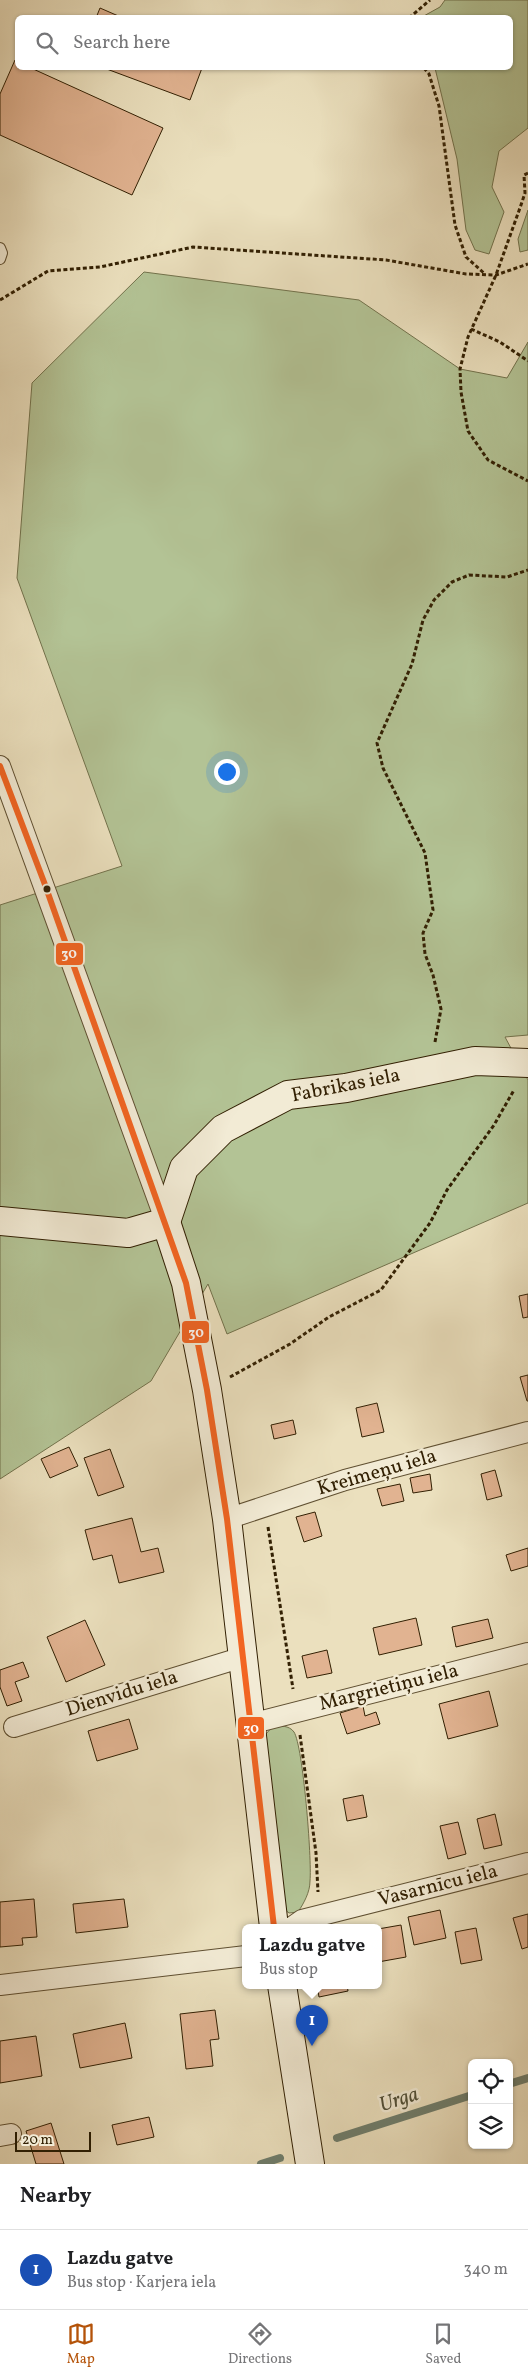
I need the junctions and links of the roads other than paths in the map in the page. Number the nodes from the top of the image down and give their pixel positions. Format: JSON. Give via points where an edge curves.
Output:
{"nodes":[{"id":1,"x":0,"y":248,"type":"edge"},
{"id":2,"x":0,"y":259,"type":"edge"},
{"id":3,"x":0,"y":766,"type":"edge"},
{"id":4,"x":523,"y":1073,"type":"edge"},
{"id":5,"x":0,"y":1221,"type":"edge"},
{"id":6,"x":166,"y":1222,"type":"junction"},
{"id":7,"x":528,"y":1432,"type":"edge"},
{"id":8,"x":227,"y":1519,"type":"junction"},
{"id":9,"x":528,"y":1653,"type":"edge"},
{"id":10,"x":243,"y":1657,"type":"junction"},
{"id":11,"x":250,"y":1724,"type":"junction"},
{"id":12,"x":7,"y":1727,"type":"edge"},
{"id":13,"x":528,"y":1863,"type":"edge"},
{"id":14,"x":274,"y":1924,"type":"edge"},
{"id":15,"x":296,"y":1924,"type":"edge"},
{"id":16,"x":242,"y":1956,"type":"edge"},
{"id":17,"x":0,"y":1985,"type":"edge"},
{"id":18,"x":283,"y":1989,"type":"edge"},
{"id":19,"x":310,"y":2164,"type":"edge"}],
"edges":[{"from":1,"to":2,"type":"lane"},
{"from":3,"to":6,"type":"street"},
{"from":4,"to":6,"type":"street","name":"Fabrikas iela","via":[[475,1061],[346,1088],[288,1095],[223,1129],[184,1168]]},
{"from":5,"to":6,"type":"street","via":[[128,1233]]},
{"from":6,"to":8,"type":"street","via":[[186,1283]]},
{"from":7,"to":8,"type":"street","name":"Kreimeņu iela","via":[[344,1480]]},
{"from":8,"to":10,"type":"street"},
{"from":9,"to":11,"type":"street","name":"Margrietiņu iela"},
{"from":10,"to":11,"type":"street"},
{"from":10,"to":12,"type":"street","name":"Dienvidu iela"},
{"from":11,"to":14,"type":"street"},
{"from":13,"to":15,"type":"street","name":"Vasarnīcu iela"},
{"from":16,"to":17,"type":"street"},
{"from":18,"to":19,"type":"street"}]}
